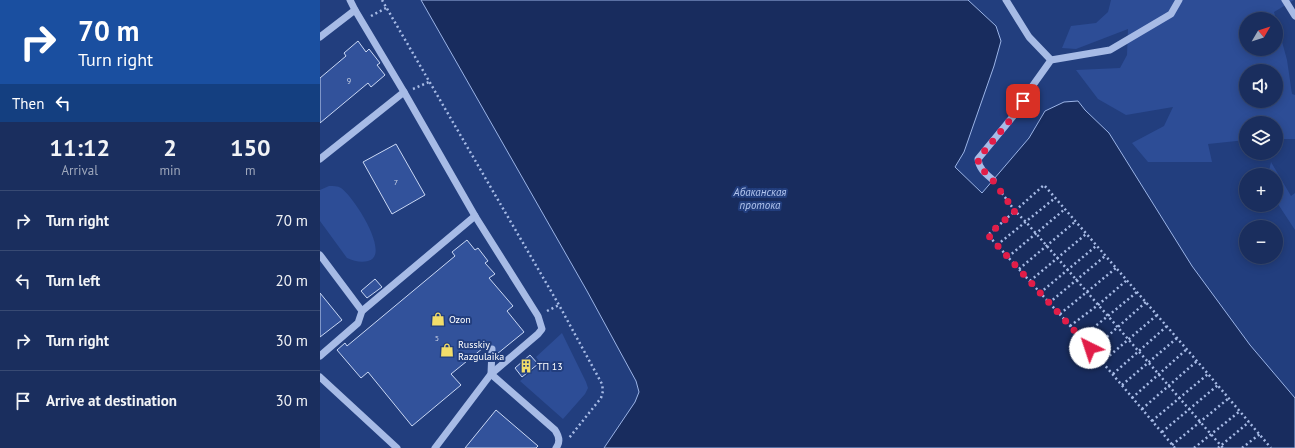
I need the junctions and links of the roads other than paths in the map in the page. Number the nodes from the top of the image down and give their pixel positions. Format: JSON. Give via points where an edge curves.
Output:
{"nodes":[{"id":1,"x":350,"y":0,"type":"edge"},
{"id":2,"x":1006,"y":0,"type":"edge"},
{"id":3,"x":1179,"y":0,"type":"edge"},
{"id":4,"x":1285,"y":0,"type":"edge"},
{"id":5,"x":355,"y":10,"type":"junction"},
{"id":6,"x":1295,"y":16,"type":"edge"},
{"id":7,"x":320,"y":37,"type":"edge"},
{"id":8,"x":1051,"y":60,"type":"junction"},
{"id":9,"x":404,"y":92,"type":"junction"},
{"id":10,"x":320,"y":159,"type":"edge"},
{"id":11,"x":993,"y":180,"type":"road end"},
{"id":12,"x":475,"y":216,"type":"junction"},
{"id":13,"x":320,"y":255,"type":"edge"},
{"id":14,"x":362,"y":311,"type":"junction"},
{"id":15,"x":492,"y":349,"type":"dead end"},
{"id":16,"x":320,"y":356,"type":"edge"},
{"id":17,"x":491,"y":374,"type":"junction"},
{"id":18,"x":320,"y":377,"type":"edge"},
{"id":19,"x":397,"y":448,"type":"edge"},
{"id":20,"x":435,"y":448,"type":"edge"},
{"id":21,"x":556,"y":448,"type":"edge"}],
"edges":[{"from":1,"to":5,"type":"lane"},
{"from":2,"to":8,"type":"lane","via":[[1029,37]]},
{"from":3,"to":8,"type":"lane","via":[[1170,14],[1110,50]]},
{"from":4,"to":6,"type":"lane"},
{"from":5,"to":7,"type":"lane"},
{"from":5,"to":9,"type":"lane"},
{"from":8,"to":11,"type":"lane","via":[[1015,114],[978,159],[982,170]]},
{"from":9,"to":10,"type":"lane"},
{"from":9,"to":12,"type":"lane"},
{"from":12,"to":14,"type":"lane"},
{"from":12,"to":17,"type":"lane","via":[[538,316],[542,329]]},
{"from":13,"to":14,"type":"lane"},
{"from":14,"to":16,"type":"lane","via":[[358,323]]},
{"from":15,"to":17,"type":"lane"},
{"from":17,"to":20,"type":"lane"},
{"from":17,"to":21,"type":"lane","via":[[556,430],[559,437]]},
{"from":18,"to":19,"type":"lane"}]}
